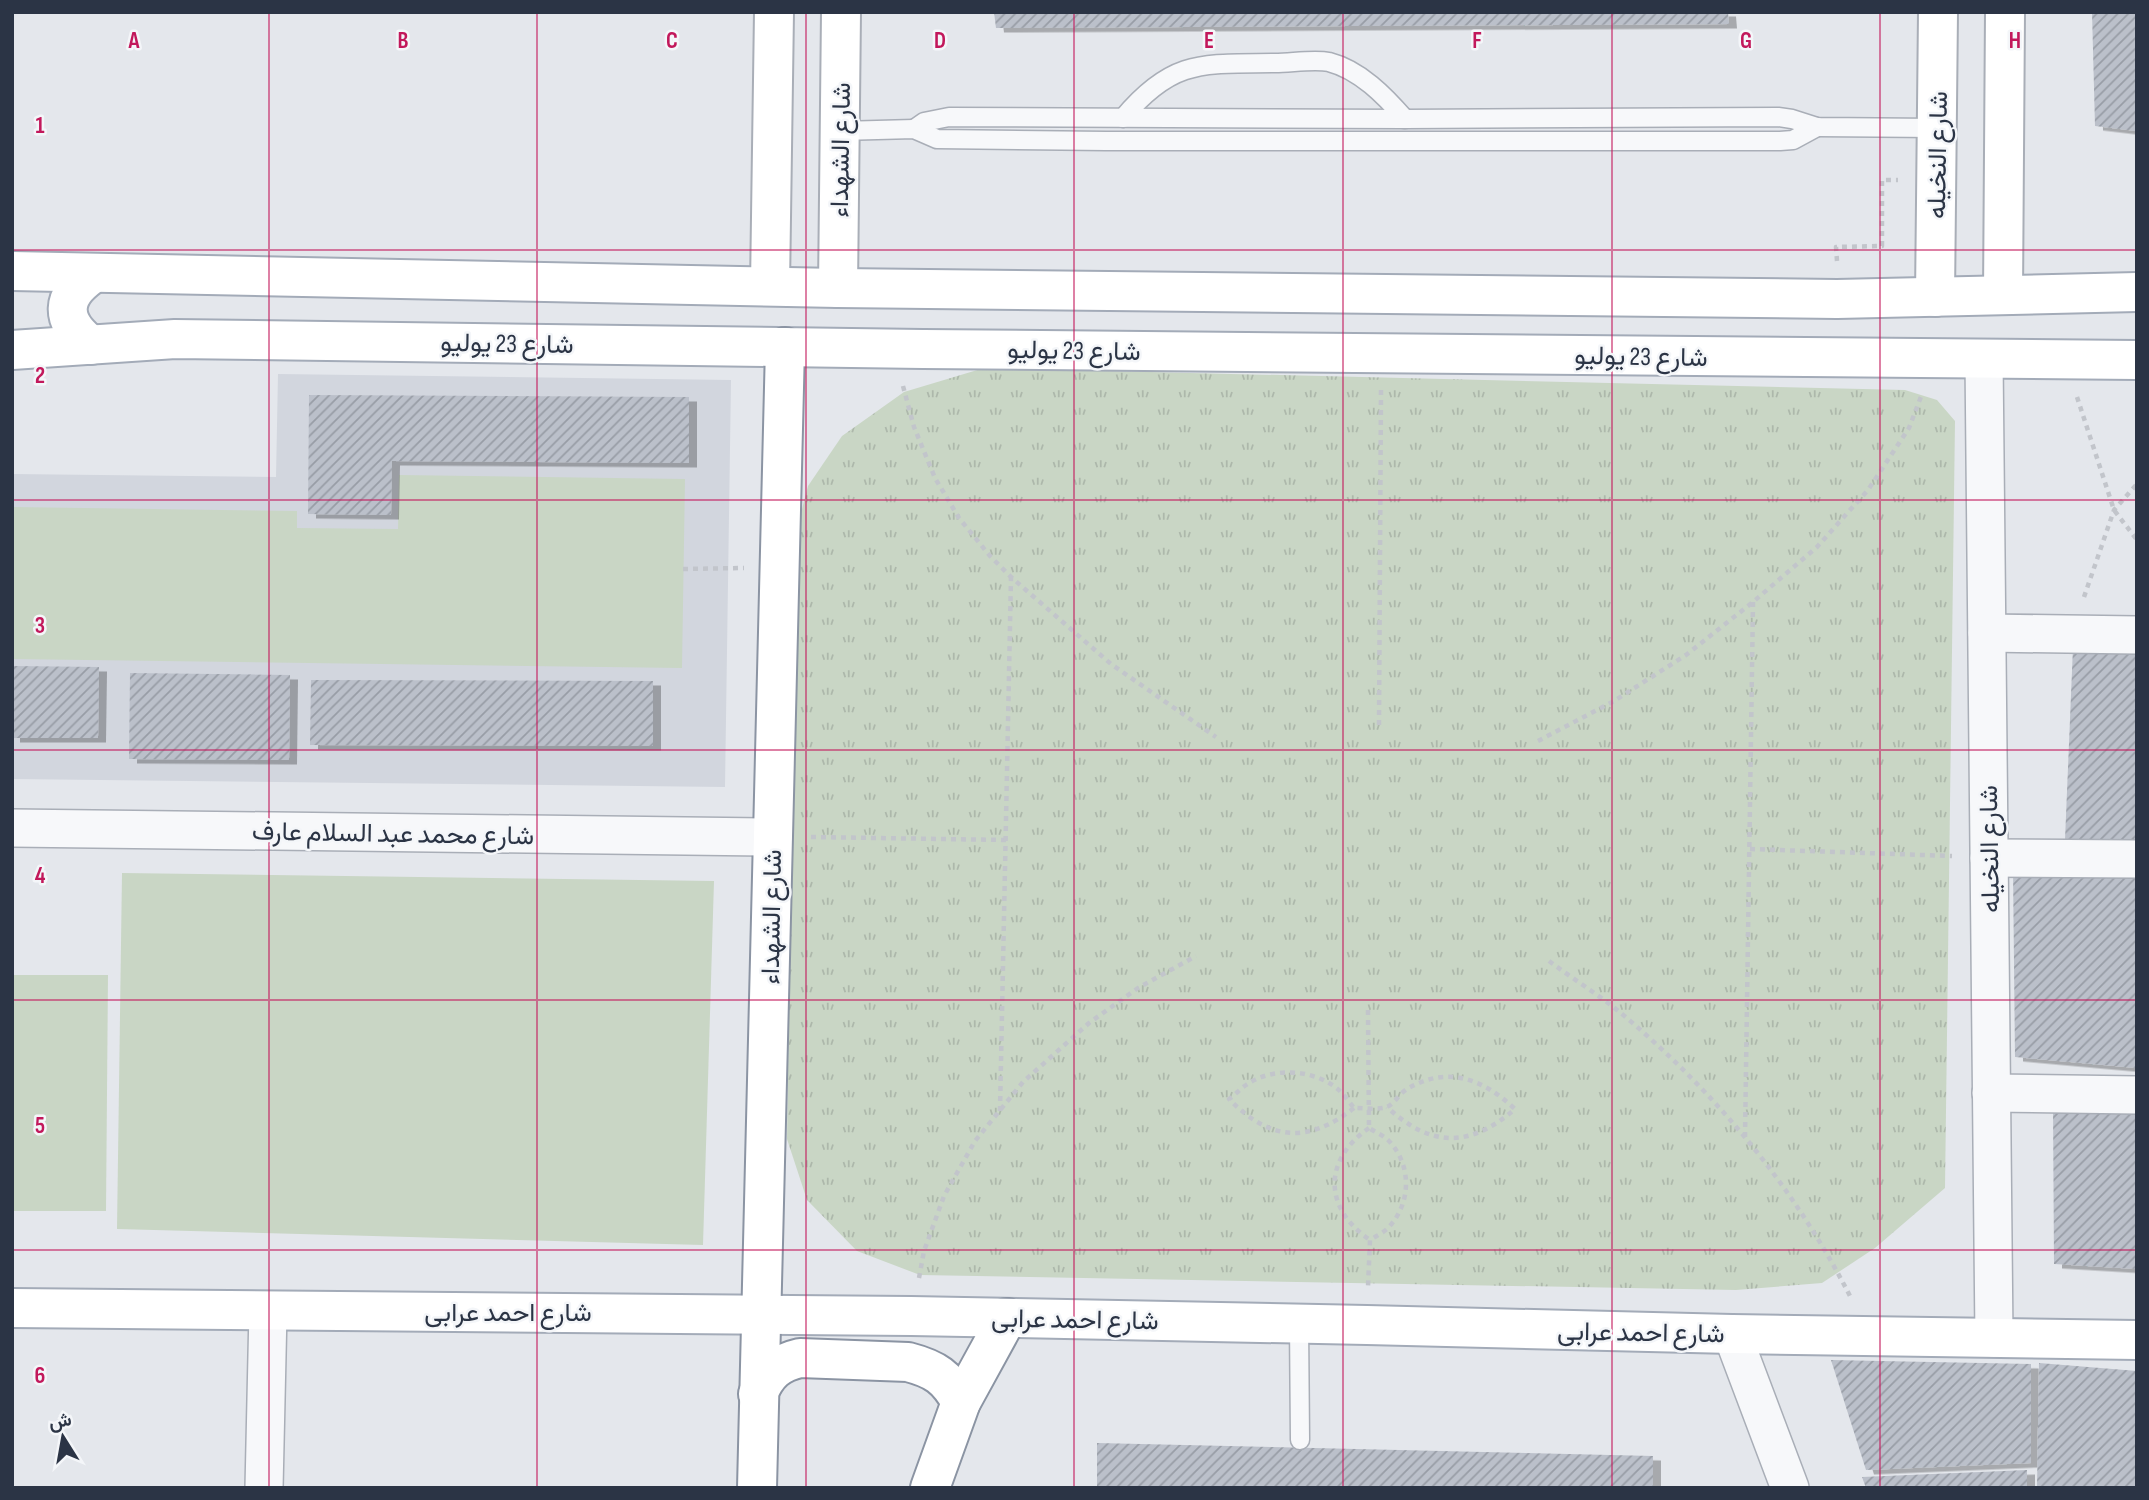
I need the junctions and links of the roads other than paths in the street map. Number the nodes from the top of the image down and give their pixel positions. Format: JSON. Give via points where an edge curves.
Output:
{"nodes":[{"id":1,"x":774,"y":12,"type":"edge"},
{"id":2,"x":841,"y":12,"type":"edge"},
{"id":3,"x":1938,"y":12,"type":"edge"},
{"id":4,"x":2005,"y":12,"type":"edge"},
{"id":5,"x":1123,"y":118,"type":"junction"},
{"id":6,"x":1405,"y":119,"type":"junction"},
{"id":7,"x":1817,"y":127,"type":"junction"},
{"id":8,"x":1937,"y":128,"type":"junction"},
{"id":9,"x":914,"y":129,"type":"junction"},
{"id":10,"x":840,"y":131,"type":"junction"},
{"id":11,"x":12,"y":271,"type":"edge"},
{"id":12,"x":94,"y":273,"type":"junction"},
{"id":13,"x":770,"y":286,"type":"junction"},
{"id":14,"x":838,"y":288,"type":"junction"},
{"id":15,"x":2137,"y":292,"type":"edge"},
{"id":16,"x":2003,"y":295,"type":"junction"},
{"id":17,"x":1935,"y":297,"type":"junction"},
{"id":18,"x":92,"y":345,"type":"junction"},
{"id":19,"x":785,"y":347,"type":"junction"},
{"id":20,"x":12,"y":350,"type":"edge"},
{"id":21,"x":1984,"y":359,"type":"junction"},
{"id":22,"x":2137,"y":360,"type":"edge"},
{"id":23,"x":1987,"y":633,"type":"junction"},
{"id":24,"x":2137,"y":635,"type":"edge"},
{"id":25,"x":12,"y":828,"type":"edge"},
{"id":26,"x":773,"y":837,"type":"junction"},
{"id":27,"x":1989,"y":858,"type":"junction"},
{"id":28,"x":2137,"y":859,"type":"edge"},
{"id":29,"x":1991,"y":1093,"type":"junction"},
{"id":30,"x":2137,"y":1095,"type":"edge"},
{"id":31,"x":12,"y":1308,"type":"edge"},
{"id":32,"x":268,"y":1311,"type":"junction"},
{"id":33,"x":761,"y":1314,"type":"junction"},
{"id":34,"x":1007,"y":1318,"type":"junction"},
{"id":35,"x":1298,"y":1323,"type":"junction"},
{"id":36,"x":1732,"y":1334,"type":"junction"},
{"id":37,"x":1994,"y":1338,"type":"junction"},
{"id":38,"x":2137,"y":1340,"type":"edge"},
{"id":39,"x":758,"y":1394,"type":"junction"},
{"id":40,"x":961,"y":1402,"type":"junction"},
{"id":41,"x":1300,"y":1440,"type":"dead end"},
{"id":42,"x":264,"y":1488,"type":"edge"},
{"id":43,"x":757,"y":1488,"type":"edge"},
{"id":44,"x":930,"y":1488,"type":"edge"},
{"id":45,"x":1790,"y":1488,"type":"edge"}],
"edges":[{"from":1,"to":13,"type":"main road"},
{"from":2,"to":10,"type":"main road","name":"شارع الشهداء"},
{"from":3,"to":8,"type":"main road","name":"شارع النخيله"},
{"from":4,"to":16,"type":"main road"},
{"from":5,"to":6,"type":"lane"},
{"from":5,"to":6,"type":"lane","via":[[1158,83],[1204,64],[1328,62],[1371,85]]},
{"from":5,"to":9,"type":"lane","via":[[936,118]]},
{"from":6,"to":7,"type":"lane","via":[[1779,117]]},
{"from":7,"to":8,"type":"lane"},
{"from":7,"to":9,"type":"lane","via":[[1780,141],[937,139]]},
{"from":8,"to":17,"type":"main road","name":"شارع النخيله"},
{"from":9,"to":10,"type":"lane"},
{"from":10,"to":14,"type":"main road","name":"شارع الشهداء"},
{"from":11,"to":12,"type":"main road"},
{"from":12,"to":13,"type":"main road"},
{"from":12,"to":18,"type":"main road","via":[[81,281],[67,308],[76,333]]},
{"from":13,"to":14,"type":"main road"},
{"from":14,"to":17,"type":"main road"},
{"from":15,"to":16,"type":"main road"},
{"from":16,"to":17,"type":"main road"},
{"from":18,"to":19,"type":"main road","name":"شارع 23 يوليو","via":[[175,339]]},
{"from":18,"to":20,"type":"main road","name":"شارع 23 يوليو"},
{"from":19,"to":21,"type":"main road","name":"شارع 23 يوليو"},
{"from":19,"to":26,"type":"main road","name":"شارع الشهداء"},
{"from":21,"to":22,"type":"main road","name":"شارع 23 يوليو"},
{"from":21,"to":23,"type":"street","name":"شارع النخيله"},
{"from":23,"to":24,"type":"street"},
{"from":23,"to":27,"type":"street","name":"شارع النخيله"},
{"from":25,"to":26,"type":"street","name":"شارع محمد عبد السلام عارف"},
{"from":26,"to":33,"type":"main road","name":"شارع الشهداء"},
{"from":27,"to":28,"type":"street"},
{"from":27,"to":29,"type":"street","name":"شارع النخيله"},
{"from":29,"to":30,"type":"street"},
{"from":29,"to":37,"type":"street","name":"شارع النخيله"},
{"from":31,"to":32,"type":"main road","name":"شارع احمد عرابى"},
{"from":32,"to":33,"type":"main road","name":"شارع احمد عرابى"},
{"from":32,"to":42,"type":"street"},
{"from":33,"to":34,"type":"main road","name":"شارع احمد عرابى"},
{"from":33,"to":39,"type":"main road","name":"شارع الشهداء"},
{"from":34,"to":35,"type":"main road","name":"شارع احمد عرابى"},
{"from":34,"to":40,"type":"main road"},
{"from":35,"to":36,"type":"main road","name":"شارع احمد عرابى"},
{"from":35,"to":41,"type":"lane"},
{"from":36,"to":37,"type":"main road","name":"شارع احمد عرابى"},
{"from":36,"to":45,"type":"street"},
{"from":37,"to":38,"type":"main road","name":"شارع احمد عرابى"},
{"from":39,"to":40,"type":"main road","via":[[773,1369],[800,1358],[908,1362],[940,1374]]},
{"from":39,"to":43,"type":"main road","name":"شارع الشهداء"},
{"from":40,"to":44,"type":"main road"}]}
